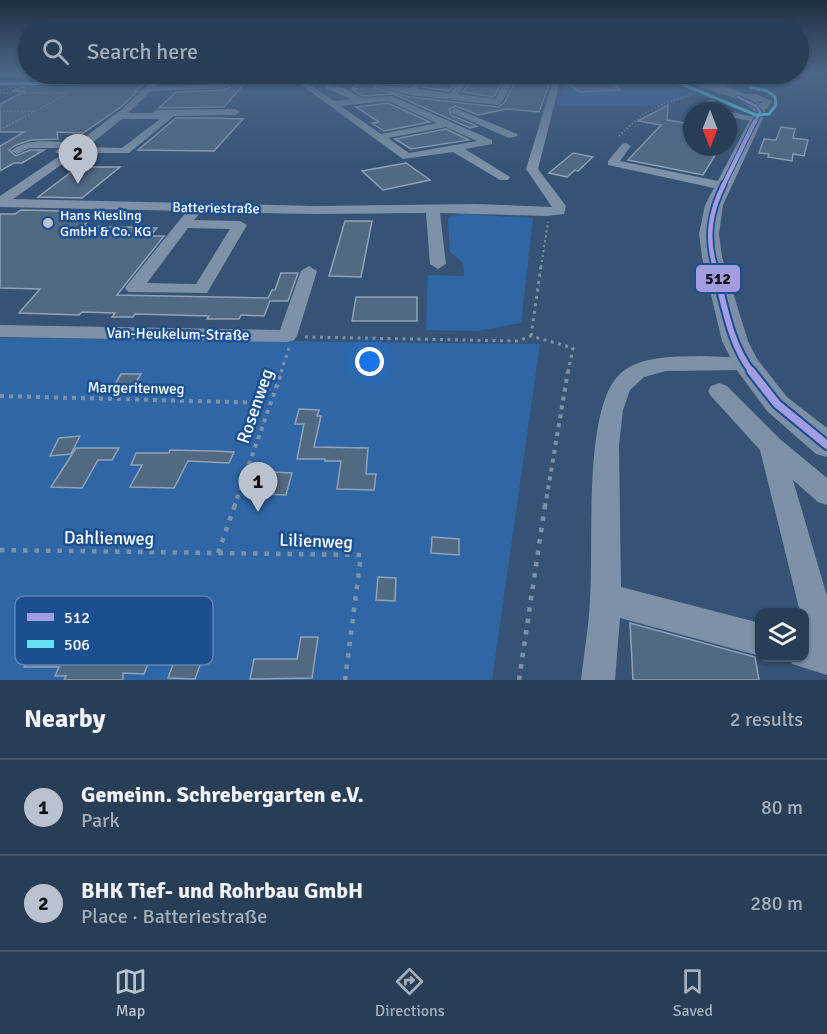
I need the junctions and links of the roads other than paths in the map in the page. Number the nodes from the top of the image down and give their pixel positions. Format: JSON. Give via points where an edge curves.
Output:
{"nodes":[{"id":1,"x":133,"y":105,"type":"edge"},
{"id":2,"x":333,"y":105,"type":"edge"},
{"id":3,"x":404,"y":105,"type":"edge"},
{"id":4,"x":550,"y":105,"type":"edge"},
{"id":5,"x":753,"y":105,"type":"edge"},
{"id":6,"x":761,"y":109,"type":"junction"},
{"id":7,"x":455,"y":111,"type":"dead end"},
{"id":8,"x":235,"y":112,"type":"dead end"},
{"id":9,"x":737,"y":113,"type":"edge"},
{"id":10,"x":123,"y":114,"type":"junction"},
{"id":11,"x":447,"y":124,"type":"junction"},
{"id":12,"x":513,"y":136,"type":"junction"},
{"id":13,"x":378,"y":137,"type":"junction"},
{"id":14,"x":541,"y":137,"type":"junction"},
{"id":15,"x":622,"y":141,"type":"road end"},
{"id":16,"x":488,"y":142,"type":"junction"},
{"id":17,"x":455,"y":148,"type":"junction"},
{"id":18,"x":17,"y":151,"type":"dead end"},
{"id":19,"x":75,"y":151,"type":"junction"},
{"id":20,"x":504,"y":177,"type":"dead end"},
{"id":21,"x":723,"y":186,"type":"junction"},
{"id":22,"x":0,"y":202,"type":"edge"},
{"id":23,"x":197,"y":207,"type":"junction"},
{"id":24,"x":433,"y":209,"type":"junction"},
{"id":25,"x":184,"y":224,"type":"junction"},
{"id":26,"x":438,"y":264,"type":"dead end"},
{"id":27,"x":309,"y":271,"type":"dead end"},
{"id":28,"x":0,"y":331,"type":"edge"},
{"id":29,"x":745,"y":363,"type":"junction"},
{"id":30,"x":719,"y":391,"type":"dead end"},
{"id":31,"x":827,"y":445,"type":"edge"},
{"id":32,"x":771,"y":446,"type":"junction"},
{"id":33,"x":827,"y":494,"type":"edge"},
{"id":34,"x":606,"y":599,"type":"junction"},
{"id":35,"x":755,"y":639,"type":"edge"},
{"id":36,"x":809,"y":653,"type":"edge"},
{"id":37,"x":827,"y":653,"type":"edge"},
{"id":38,"x":827,"y":658,"type":"edge"},
{"id":39,"x":598,"y":680,"type":"edge"}],
"edges":[{"from":1,"to":10,"type":"street"},
{"from":2,"to":13,"type":"street"},
{"from":3,"to":11,"type":"street"},
{"from":4,"to":14,"type":"street"},
{"from":5,"to":6,"type":"main road"},
{"from":6,"to":9,"type":"street"},
{"from":6,"to":21,"type":"main road","via":[[744,156]]},
{"from":7,"to":12,"type":"street","via":[[492,122]]},
{"from":8,"to":10,"type":"street"},
{"from":10,"to":19,"type":"street"},
{"from":10,"to":19,"type":"street","via":[[170,116],[125,151]]},
{"from":11,"to":13,"type":"street"},
{"from":11,"to":16,"type":"street"},
{"from":12,"to":14,"type":"street"},
{"from":12,"to":16,"type":"street"},
{"from":13,"to":17,"type":"street","via":[[407,157]]},
{"from":14,"to":24,"type":"street","name":"Batteriestraße","via":[[532,169],[559,211]]},
{"from":15,"to":21,"type":"street","via":[[612,163]]},
{"from":16,"to":17,"type":"street"},
{"from":17,"to":20,"type":"street"},
{"from":18,"to":19,"type":"street","via":[[27,145],[71,145],[61,152]]},
{"from":19,"to":22,"type":"street"},
{"from":21,"to":29,"type":"main road","via":[[711,214],[710,244],[735,341]]},
{"from":22,"to":23,"type":"street","name":"Batteriestraße"},
{"from":23,"to":24,"type":"street","name":"Batteriestraße"},
{"from":23,"to":25,"type":"street"},
{"from":24,"to":26,"type":"street"},
{"from":25,"to":25,"type":"street","via":[[141,279],[134,288],[201,289],[240,225]]},
{"from":27,"to":28,"type":"street","name":"Van-Heukelum-Straße","via":[[287,336]]},
{"from":29,"to":31,"type":"main road","via":[[777,404]]},
{"from":29,"to":34,"type":"street","via":[[649,368],[638,371],[623,384],[608,435]]},
{"from":30,"to":32,"type":"street"},
{"from":32,"to":33,"type":"street"},
{"from":32,"to":37,"type":"street"},
{"from":34,"to":35,"type":"street"},
{"from":34,"to":39,"type":"street"},
{"from":36,"to":38,"type":"street"}]}
